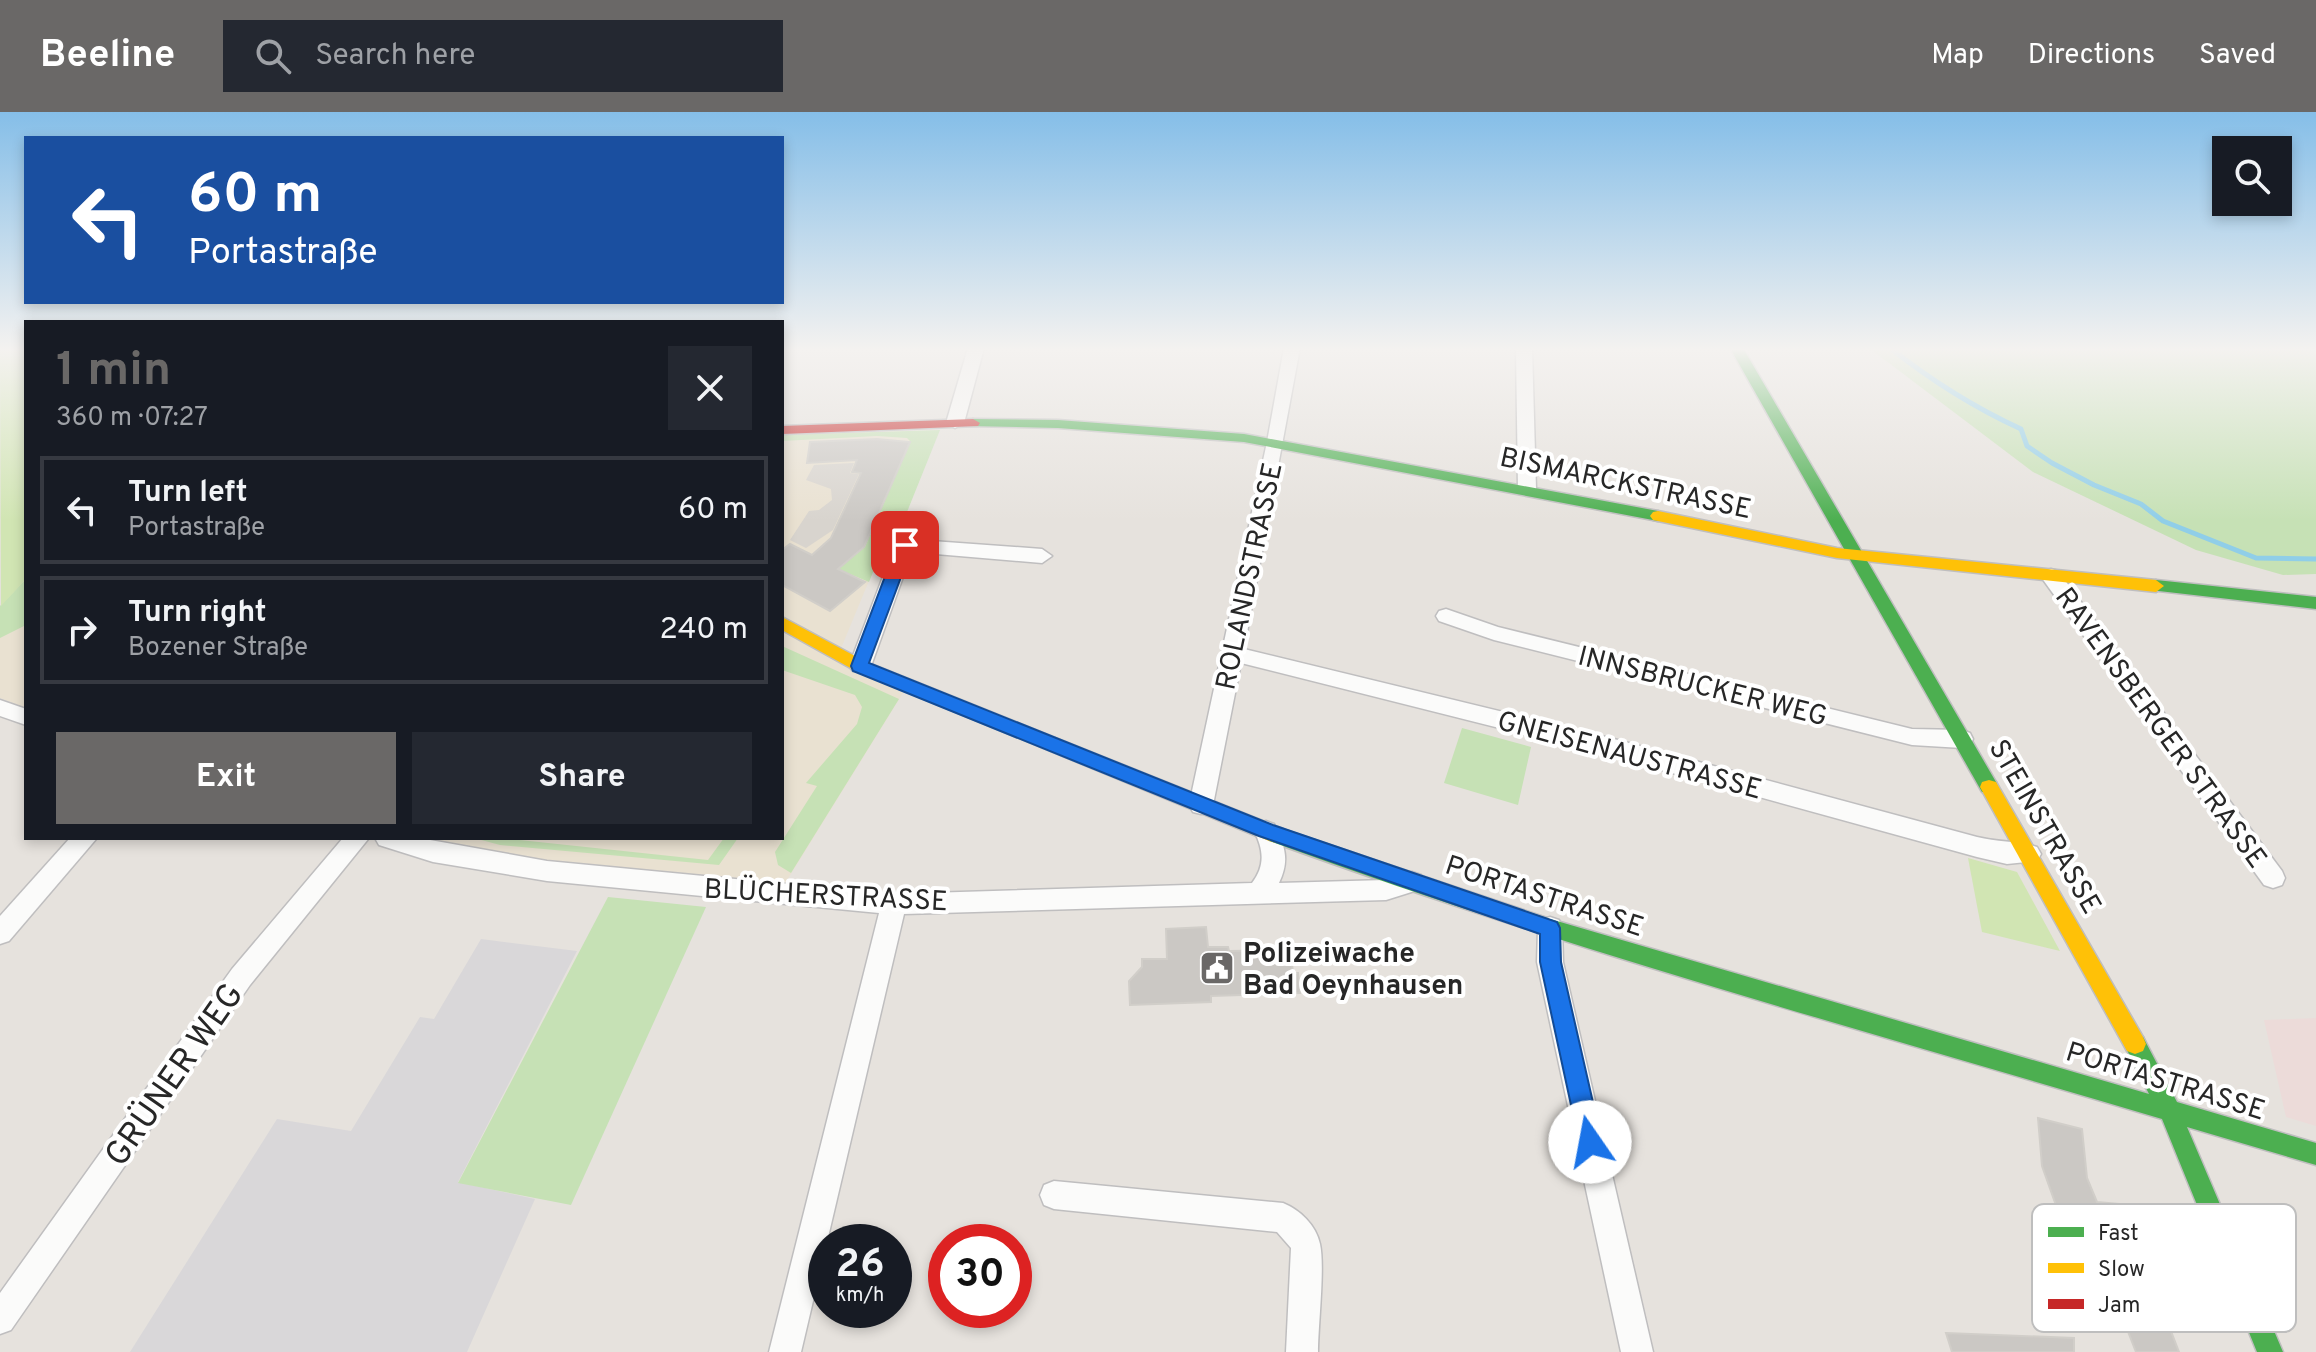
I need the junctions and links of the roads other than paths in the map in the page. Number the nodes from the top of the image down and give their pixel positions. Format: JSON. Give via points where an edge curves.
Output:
{"nodes":[{"id":1,"x":960,"y":406,"type":"edge"},
{"id":2,"x":1282,"y":406,"type":"edge"},
{"id":3,"x":1525,"y":406,"type":"edge"},
{"id":4,"x":1770,"y":406,"type":"edge"},
{"id":5,"x":955,"y":423,"type":"junction"},
{"id":6,"x":784,"y":430,"type":"edge"},
{"id":7,"x":1276,"y":442,"type":"junction"},
{"id":8,"x":1527,"y":489,"type":"junction"},
{"id":9,"x":916,"y":525,"type":"dead end"},
{"id":10,"x":905,"y":545,"type":"junction"},
{"id":11,"x":1042,"y":556,"type":"dead end"},
{"id":12,"x":1858,"y":556,"type":"junction"},
{"id":13,"x":2051,"y":576,"type":"junction"},
{"id":14,"x":2316,"y":603,"type":"edge"},
{"id":15,"x":1446,"y":616,"type":"dead end"},
{"id":16,"x":784,"y":624,"type":"edge"},
{"id":17,"x":1231,"y":653,"type":"junction"},
{"id":18,"x":860,"y":666,"type":"junction"},
{"id":19,"x":0,"y":708,"type":"edge"},
{"id":20,"x":24,"y":716,"type":"edge"},
{"id":21,"x":1962,"y":739,"type":"junction"},
{"id":22,"x":1201,"y":805,"type":"junction"},
{"id":23,"x":1266,"y":831,"type":"junction"},
{"id":24,"x":83,"y":840,"type":"edge"},
{"id":25,"x":355,"y":840,"type":"edge"},
{"id":26,"x":394,"y":840,"type":"edge"},
{"id":27,"x":2029,"y":854,"type":"junction"},
{"id":28,"x":2273,"y":878,"type":"dead end"},
{"id":29,"x":1412,"y":882,"type":"junction"},
{"id":30,"x":1259,"y":893,"type":"junction"},
{"id":31,"x":894,"y":904,"type":"junction"},
{"id":32,"x":1550,"y":928,"type":"junction"},
{"id":33,"x":0,"y":933,"type":"edge"},
{"id":34,"x":2169,"y":1110,"type":"junction"},
{"id":35,"x":2316,"y":1154,"type":"edge"},
{"id":36,"x":1054,"y":1195,"type":"dead end"},
{"id":37,"x":2208,"y":1204,"type":"edge"},
{"id":38,"x":0,"y":1319,"type":"edge"},
{"id":39,"x":2262,"y":1332,"type":"edge"},
{"id":40,"x":785,"y":1352,"type":"edge"},
{"id":41,"x":1302,"y":1352,"type":"edge"},
{"id":42,"x":1637,"y":1352,"type":"edge"},
{"id":43,"x":2270,"y":1352,"type":"edge"}],
"edges":[{"from":1,"to":5,"type":"street"},
{"from":2,"to":7,"type":"street","name":"ROLANDSTRASSE"},
{"from":3,"to":8,"type":"street"},
{"from":4,"to":12,"type":"street","name":"STEINSTRASSE"},
{"from":5,"to":6,"type":"street","name":"BISMARCKSTRASSE"},
{"from":5,"to":7,"type":"street","name":"BISMARCKSTRASSE","via":[[1058,424]]},
{"from":7,"to":8,"type":"street","name":"BISMARCKSTRASSE"},
{"from":7,"to":17,"type":"street","name":"ROLANDSTRASSE"},
{"from":8,"to":12,"type":"street","name":"BISMARCKSTRASSE"},
{"from":9,"to":10,"type":"street"},
{"from":10,"to":11,"type":"street"},
{"from":10,"to":18,"type":"street"},
{"from":12,"to":13,"type":"street","name":"BISMARCKSTRASSE"},
{"from":12,"to":21,"type":"street","name":"STEINSTRASSE"},
{"from":13,"to":14,"type":"street","name":"BISMARCKSTRASSE"},
{"from":13,"to":28,"type":"street","name":"RAVENSBERGER STRASSE"},
{"from":15,"to":21,"type":"street","name":"INNSBRUCKER WEG","via":[[1494,633],[1912,737]]},
{"from":16,"to":18,"type":"street","name":"PORTASTRASSE"},
{"from":17,"to":22,"type":"street","name":"ROLANDSTRASSE"},
{"from":17,"to":27,"type":"street","name":"GNEISENAUSTRASSE","via":[[1614,748],[1977,847]]},
{"from":18,"to":22,"type":"street","name":"PORTASTRASSE"},
{"from":19,"to":20,"type":"street"},
{"from":21,"to":27,"type":"street","name":"STEINSTRASSE"},
{"from":22,"to":23,"type":"street","name":"PORTASTRASSE"},
{"from":23,"to":29,"type":"street","name":"PORTASTRASSE"},
{"from":23,"to":30,"type":"street","via":[[1276,847],[1275,862]]},
{"from":24,"to":33,"type":"street"},
{"from":25,"to":38,"type":"street","name":"GRÜNER WEG","via":[[241,977]]},
{"from":26,"to":31,"type":"street","name":"BLÜCHERSTRASSE","via":[[547,871]]},
{"from":27,"to":34,"type":"street","name":"STEINSTRASSE"},
{"from":29,"to":30,"type":"street","name":"BLÜCHERSTRASSE","via":[[1386,890]]},
{"from":29,"to":32,"type":"street","name":"PORTASTRASSE"},
{"from":30,"to":31,"type":"street","name":"BLÜCHERSTRASSE"},
{"from":31,"to":40,"type":"street"},
{"from":32,"to":34,"type":"street","name":"PORTASTRASSE"},
{"from":32,"to":42,"type":"street","via":[[1550,962]]},
{"from":34,"to":35,"type":"street","name":"PORTASTRASSE"},
{"from":34,"to":37,"type":"street","name":"STEINSTRASSE"},
{"from":36,"to":41,"type":"street","via":[[1283,1218],[1306,1245]]},
{"from":39,"to":43,"type":"street","name":"STEINSTRASSE"}]}
